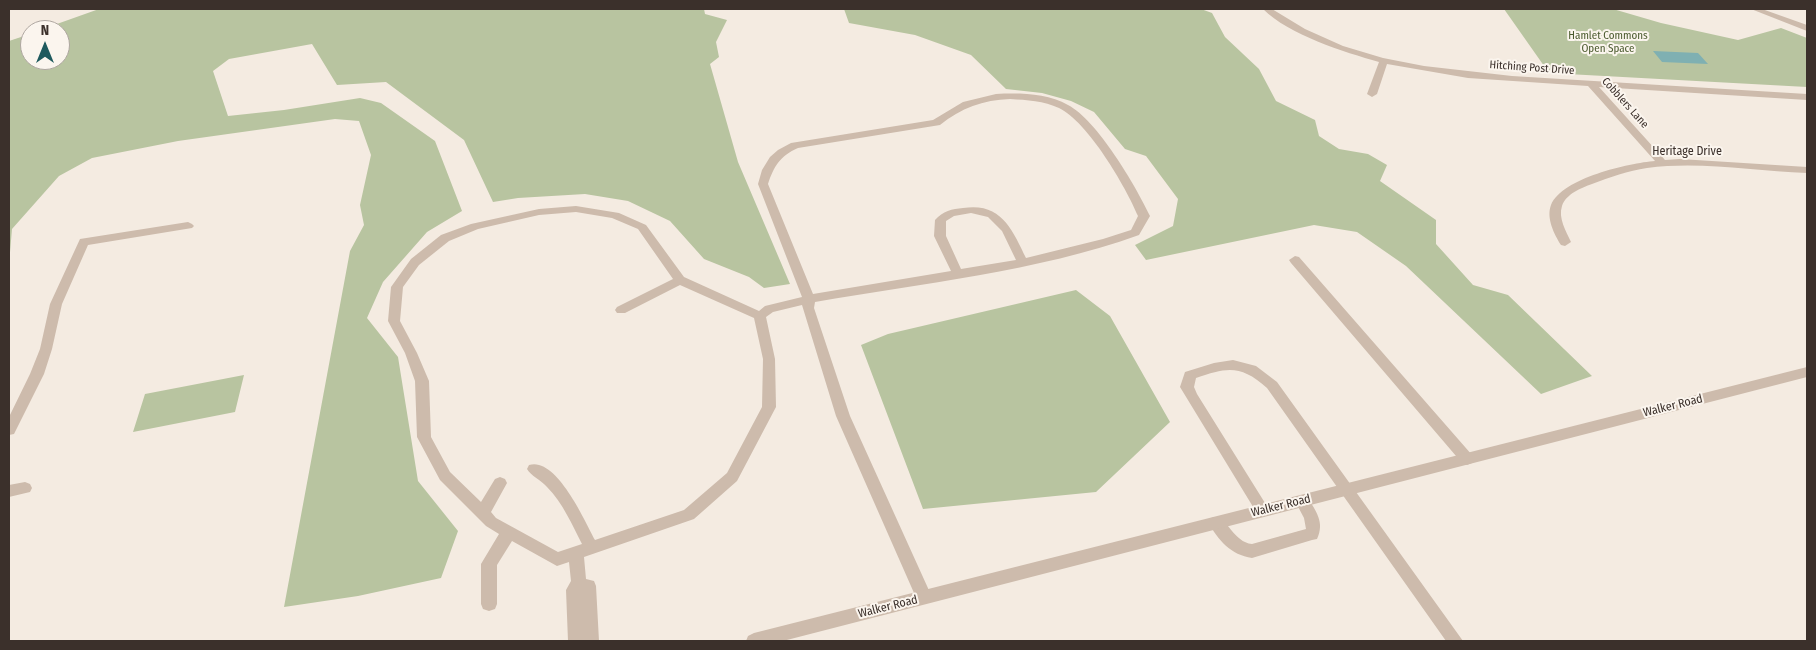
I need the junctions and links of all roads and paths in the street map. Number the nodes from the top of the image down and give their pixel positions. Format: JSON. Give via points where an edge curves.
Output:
{"nodes":[{"id":1,"x":1267,"y":9,"type":"edge"},
{"id":2,"x":1755,"y":9,"type":"edge"},
{"id":3,"x":1807,"y":28,"type":"edge"},
{"id":4,"x":1384,"y":61,"type":"junction"},
{"id":5,"x":1590,"y":84,"type":"junction"},
{"id":6,"x":1372,"y":94,"type":"dead end"},
{"id":7,"x":1807,"y":97,"type":"edge"},
{"id":8,"x":1662,"y":162,"type":"junction"},
{"id":9,"x":1807,"y":170,"type":"edge"},
{"id":10,"x":188,"y":226,"type":"dead end"},
{"id":11,"x":1565,"y":242,"type":"dead end"},
{"id":12,"x":1295,"y":260,"type":"dead end"},
{"id":13,"x":1023,"y":263,"type":"junction"},
{"id":14,"x":958,"y":274,"type":"junction"},
{"id":15,"x":680,"y":280,"type":"junction"},
{"id":16,"x":809,"y":299,"type":"junction"},
{"id":17,"x":621,"y":310,"type":"dead end"},
{"id":18,"x":760,"y":316,"type":"junction"},
{"id":19,"x":1807,"y":372,"type":"edge"},
{"id":20,"x":9,"y":430,"type":"edge"},
{"id":21,"x":1467,"y":459,"type":"junction"},
{"id":22,"x":534,"y":469,"type":"dead end"},
{"id":23,"x":500,"y":483,"type":"dead end"},
{"id":24,"x":25,"y":488,"type":"dead end"},
{"id":25,"x":1348,"y":489,"type":"junction"},
{"id":26,"x":9,"y":491,"type":"edge"},
{"id":27,"x":1302,"y":501,"type":"junction"},
{"id":28,"x":1263,"y":511,"type":"junction"},
{"id":29,"x":482,"y":513,"type":"junction"},
{"id":30,"x":1216,"y":522,"type":"junction"},
{"id":31,"x":509,"y":532,"type":"junction"},
{"id":32,"x":591,"y":547,"type":"junction"},
{"id":33,"x":576,"y":552,"type":"junction"},
{"id":34,"x":579,"y":582,"type":"junction"},
{"id":35,"x":924,"y":597,"type":"junction"},
{"id":36,"x":489,"y":604,"type":"dead end"},
{"id":37,"x":576,"y":641,"type":"edge"},
{"id":38,"x":591,"y":641,"type":"edge"},
{"id":39,"x":754,"y":641,"type":"edge"},
{"id":40,"x":1456,"y":641,"type":"edge"}],
"edges":[{"from":1,"to":4,"type":"street","name":"Hitching Post Drive","via":[[1309,34]]},
{"from":2,"to":3,"type":"street"},
{"from":4,"to":5,"type":"street","name":"Hitching Post Drive","via":[[1471,76]]},
{"from":4,"to":6,"type":"street"},
{"from":5,"to":7,"type":"street","name":"Hitching Post Drive"},
{"from":5,"to":8,"type":"street","name":"Cobblers Lane"},
{"from":8,"to":9,"type":"street","name":"Heritage Drive"},
{"from":8,"to":11,"type":"street","name":"Heritage Drive","via":[[1611,173],[1564,195],[1554,214]]},
{"from":10,"to":20,"type":"street","via":[[84,242],[56,304],[37,374]]},
{"from":12,"to":21,"type":"street"},
{"from":13,"to":14,"type":"street"},
{"from":13,"to":14,"type":"street","via":[[1006,230],[992,214],[971,210],[951,213],[941,220],[940,236]]},
{"from":13,"to":16,"type":"street","via":[[1134,232],[1144,216],[1134,191],[1074,113],[1057,103],[1031,97],[995,97],[950,112],[936,123],[795,145],[782,151],[768,165],[763,184]]},
{"from":14,"to":16,"type":"street"},
{"from":15,"to":17,"type":"street"},
{"from":15,"to":18,"type":"street"},
{"from":15,"to":29,"type":"street","via":[[642,227],[615,215],[576,209],[539,212],[475,226],[444,238],[415,262],[397,287],[394,321],[422,381],[424,437],[444,476]]},
{"from":16,"to":18,"type":"street","via":[[769,309]]},
{"from":16,"to":35,"type":"street","via":[[808,308],[843,416]]},
{"from":18,"to":32,"type":"street","via":[[769,360],[770,407],[732,477],[689,514]]},
{"from":19,"to":21,"type":"street","name":"Walker Road"},
{"from":21,"to":25,"type":"street","name":"Walker Road"},
{"from":22,"to":32,"type":"street","via":[[543,472],[556,485]]},
{"from":23,"to":29,"type":"street"},
{"from":24,"to":26,"type":"street"},
{"from":25,"to":27,"type":"street","name":"Walker Road"},
{"from":25,"to":28,"type":"street","via":[[1259,372],[1244,365],[1218,365],[1190,375],[1187,387],[1191,396]]},
{"from":25,"to":40,"type":"street"},
{"from":27,"to":28,"type":"street","name":"Walker Road"},
{"from":27,"to":30,"type":"street","via":[[1315,522],[1312,534],[1252,551],[1236,547]]},
{"from":28,"to":30,"type":"street","name":"Walker Road"},
{"from":29,"to":31,"type":"street"},
{"from":30,"to":35,"type":"street","name":"Walker Road"},
{"from":31,"to":33,"type":"street","via":[[557,559]]},
{"from":31,"to":36,"type":"street","via":[[489,564]]},
{"from":32,"to":33,"type":"street"},
{"from":33,"to":34,"type":"street"},
{"from":34,"to":37,"type":"street","via":[[574,590]]},
{"from":34,"to":38,"type":"street","via":[[588,586]]},
{"from":35,"to":39,"type":"street","name":"Walker Road"}]}
